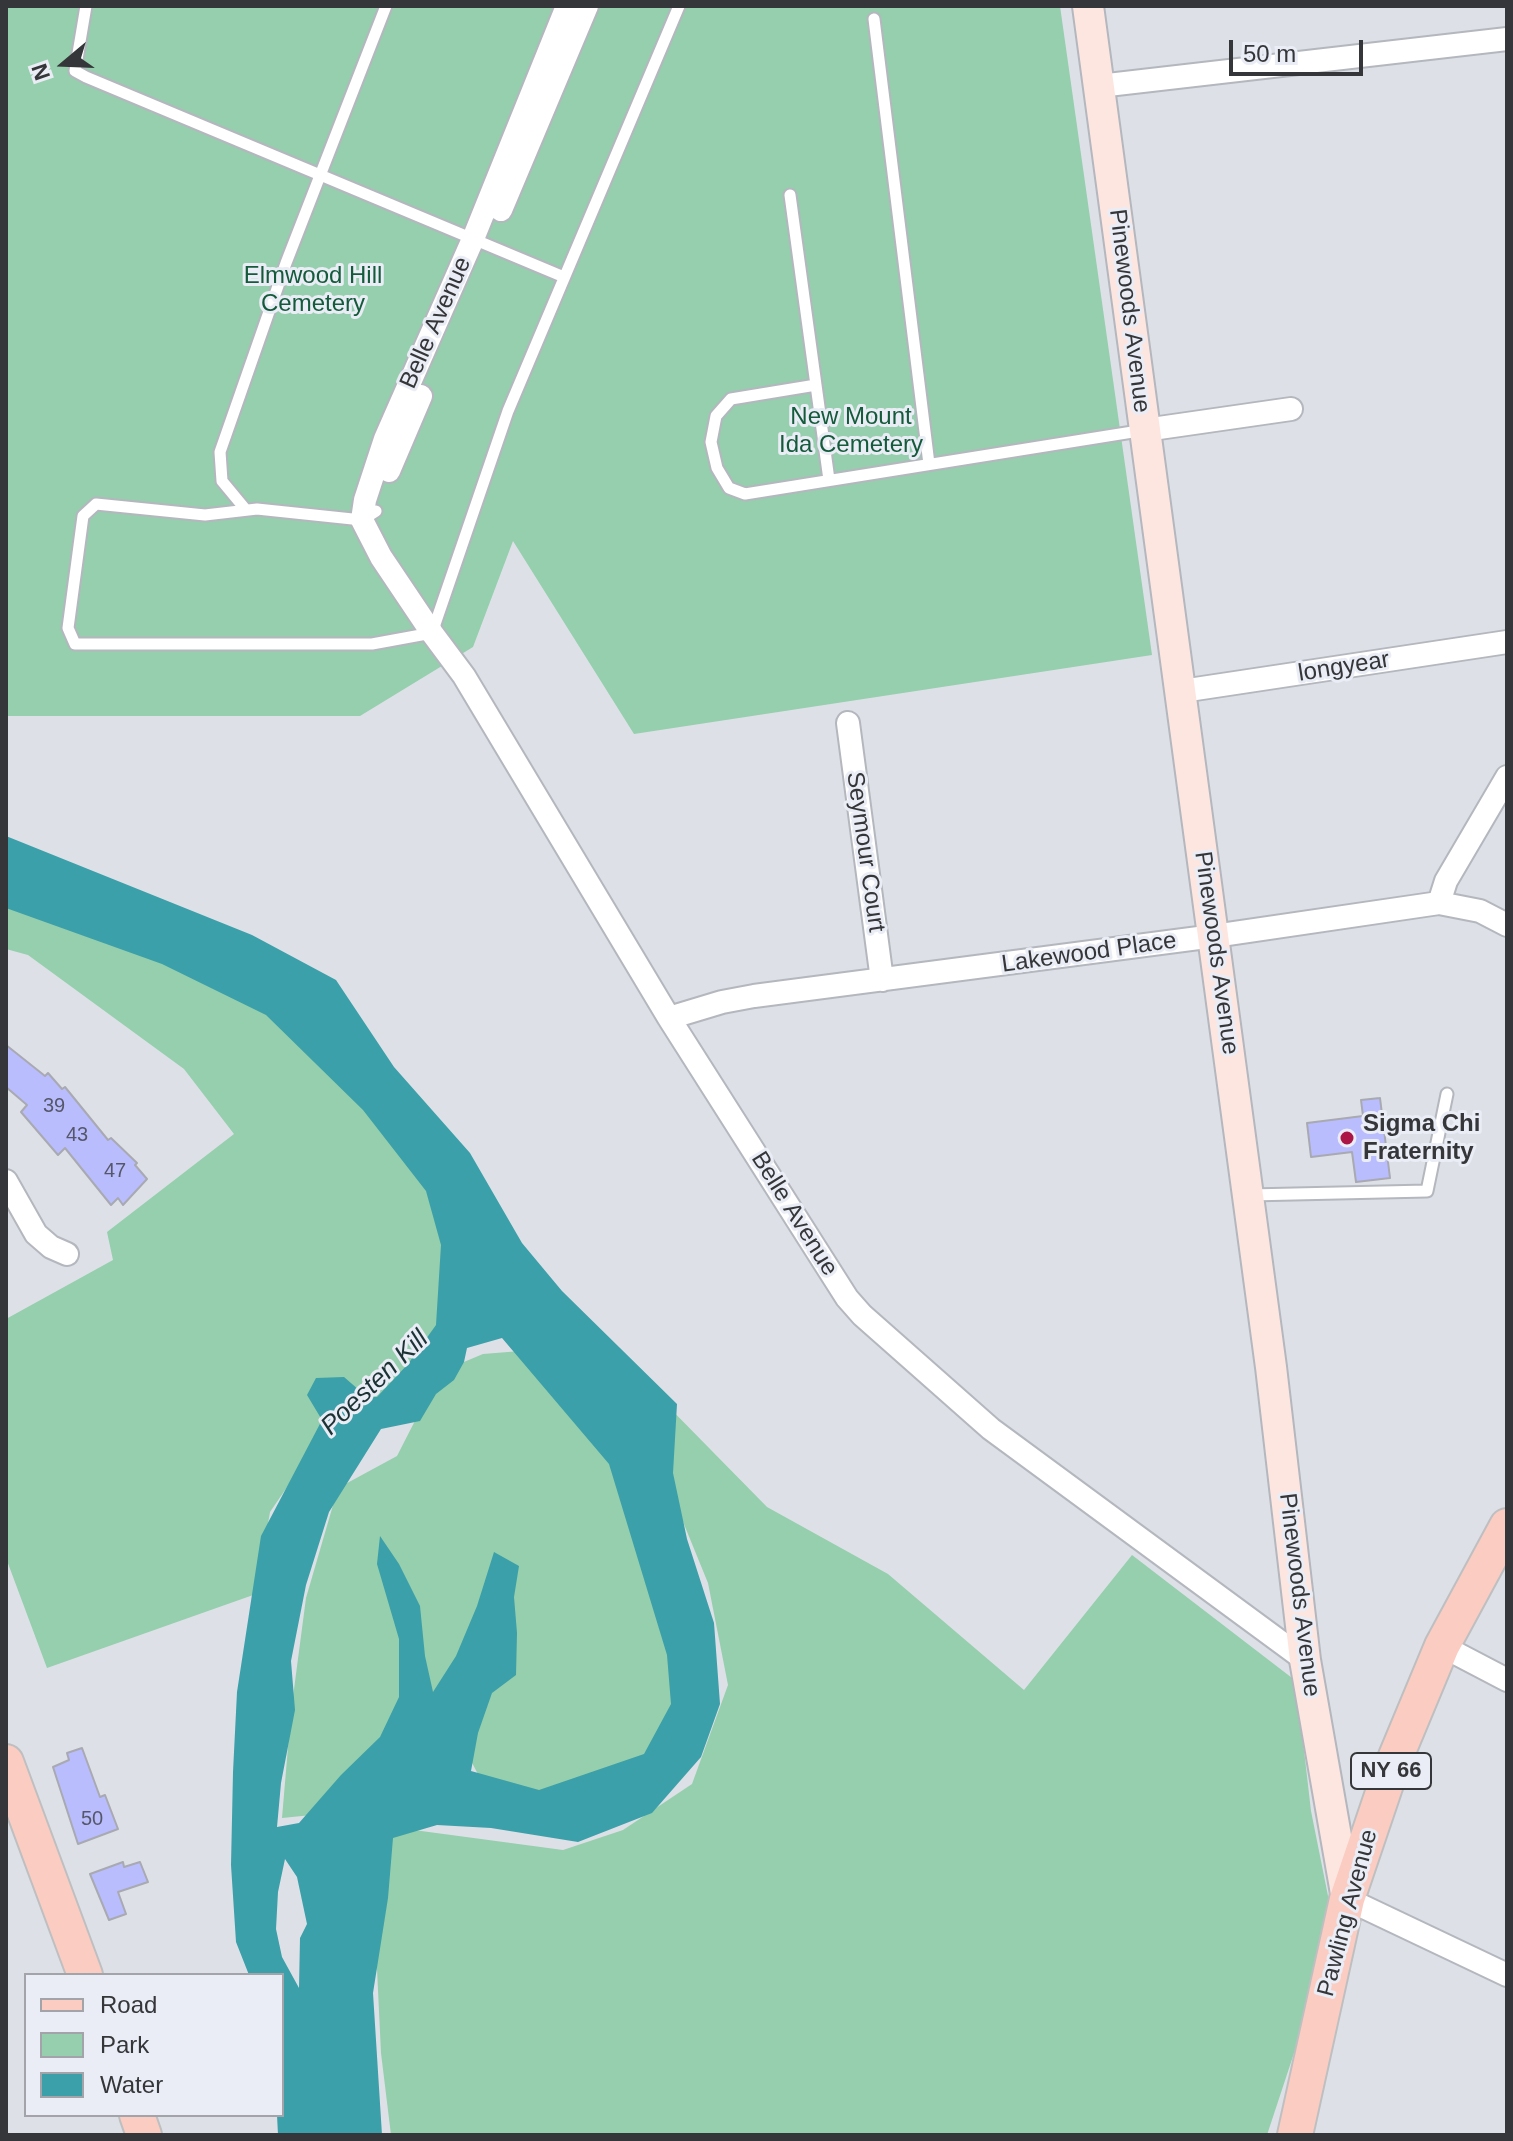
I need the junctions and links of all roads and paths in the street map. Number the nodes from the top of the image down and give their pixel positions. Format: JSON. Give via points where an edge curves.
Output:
{"nodes":[{"id":1,"x":86,"y":6,"type":"edge"},
{"id":2,"x":386,"y":6,"type":"edge"},
{"id":3,"x":567,"y":6,"type":"edge"},
{"id":4,"x":587,"y":6,"type":"edge"},
{"id":5,"x":679,"y":6,"type":"edge"},
{"id":6,"x":1088,"y":6,"type":"edge"},
{"id":7,"x":874,"y":19,"type":"dead end"},
{"id":8,"x":1507,"y":39,"type":"edge"},
{"id":9,"x":1099,"y":86,"type":"junction"},
{"id":10,"x":321,"y":174,"type":"junction"},
{"id":11,"x":790,"y":195,"type":"dead end"},
{"id":12,"x":480,"y":242,"type":"junction"},
{"id":13,"x":564,"y":277,"type":"junction"},
{"id":14,"x":816,"y":385,"type":"junction"},
{"id":15,"x":1291,"y":409,"type":"dead end"},
{"id":16,"x":1145,"y":430,"type":"junction"},
{"id":17,"x":929,"y":464,"type":"junction"},
{"id":18,"x":829,"y":480,"type":"junction"},
{"id":19,"x":246,"y":510,"type":"junction"},
{"id":20,"x":369,"y":516,"type":"junction"},
{"id":21,"x":432,"y":633,"type":"junction"},
{"id":22,"x":1507,"y":642,"type":"edge"},
{"id":23,"x":1182,"y":691,"type":"junction"},
{"id":24,"x":848,"y":723,"type":"dead end"},
{"id":25,"x":1507,"y":777,"type":"edge"},
{"id":26,"x":1439,"y":903,"type":"junction"},
{"id":27,"x":1507,"y":925,"type":"edge"},
{"id":28,"x":1214,"y":936,"type":"junction"},
{"id":29,"x":882,"y":980,"type":"junction"},
{"id":30,"x":669,"y":1018,"type":"junction"},
{"id":31,"x":1447,"y":1094,"type":"dead end"},
{"id":32,"x":6,"y":1181,"type":"edge"},
{"id":33,"x":1248,"y":1195,"type":"junction"},
{"id":34,"x":67,"y":1254,"type":"dead end"},
{"id":35,"x":1507,"y":1526,"type":"edge"},
{"id":36,"x":1442,"y":1646,"type":"junction"},
{"id":37,"x":1305,"y":1660,"type":"junction"},
{"id":38,"x":1507,"y":1680,"type":"edge"},
{"id":39,"x":6,"y":1762,"type":"edge"},
{"id":40,"x":1347,"y":1899,"type":"junction"},
{"id":41,"x":84,"y":1973,"type":"edge"},
{"id":42,"x":1507,"y":1975,"type":"edge"},
{"id":43,"x":1295,"y":2135,"type":"edge"}],
"edges":[{"from":1,"to":10,"type":"lane","via":[[75,71]]},
{"from":2,"to":10,"type":"lane"},
{"from":3,"to":12,"type":"street","name":"Belle Avenue"},
{"from":4,"to":12,"type":"street","name":"Belle Avenue"},
{"from":5,"to":13,"type":"lane"},
{"from":6,"to":9,"type":"street","name":"Pinewoods Avenue"},
{"from":7,"to":17,"type":"lane"},
{"from":8,"to":9,"type":"street"},
{"from":9,"to":16,"type":"street","name":"Pinewoods Avenue"},
{"from":10,"to":12,"type":"lane"},
{"from":10,"to":19,"type":"lane","via":[[220,452],[222,481]]},
{"from":11,"to":14,"type":"lane"},
{"from":12,"to":13,"type":"lane"},
{"from":12,"to":20,"type":"street","name":"Belle Avenue"},
{"from":13,"to":21,"type":"lane","via":[[508,411]]},
{"from":14,"to":18,"type":"lane"},
{"from":14,"to":18,"type":"lane","via":[[731,399],[716,416],[711,442],[729,488],[745,494]]},
{"from":15,"to":16,"type":"street"},
{"from":16,"to":17,"type":"lane"},
{"from":16,"to":23,"type":"street","name":"Pinewoods Avenue"},
{"from":17,"to":18,"type":"lane"},
{"from":19,"to":20,"type":"lane"},
{"from":19,"to":21,"type":"lane","via":[[205,515],[96,504],[83,516],[68,628],[75,644],[372,644]]},
{"from":20,"to":21,"type":"street","name":"Belle Avenue","via":[[422,597]]},
{"from":21,"to":30,"type":"street","name":"Belle Avenue","via":[[464,676]]},
{"from":22,"to":23,"type":"street","name":"longyear"},
{"from":23,"to":28,"type":"street","name":"Pinewoods Avenue"},
{"from":24,"to":29,"type":"street","name":"Seymour Court"},
{"from":25,"to":26,"type":"street","via":[[1446,881]]},
{"from":26,"to":27,"type":"street","name":"Lakewood Place","via":[[1480,911]]},
{"from":26,"to":28,"type":"street","name":"Lakewood Place"},
{"from":28,"to":29,"type":"street","name":"Lakewood Place"},
{"from":28,"to":33,"type":"street","name":"Pinewoods Avenue"},
{"from":29,"to":30,"type":"street","name":"Lakewood Place","via":[[754,996]]},
{"from":30,"to":37,"type":"street","name":"Belle Avenue","via":[[862,1315],[991,1429]]},
{"from":31,"to":33,"type":"lane","via":[[1427,1191]]},
{"from":32,"to":34,"type":"street","via":[[36,1234]]},
{"from":33,"to":37,"type":"street","name":"Pinewoods Avenue"},
{"from":35,"to":36,"type":"main road","name":"Pawling Avenue","number":"NY 66"},
{"from":36,"to":38,"type":"street"},
{"from":36,"to":40,"type":"main road","name":"Pawling Avenue","number":"NY 66","via":[[1392,1766]]},
{"from":37,"to":40,"type":"street","name":"Pinewoods Avenue"},
{"from":39,"to":41,"type":"main road"},
{"from":40,"to":42,"type":"street"},
{"from":40,"to":43,"type":"main road","name":"Pawling Avenue","number":"NY 66"}]}
